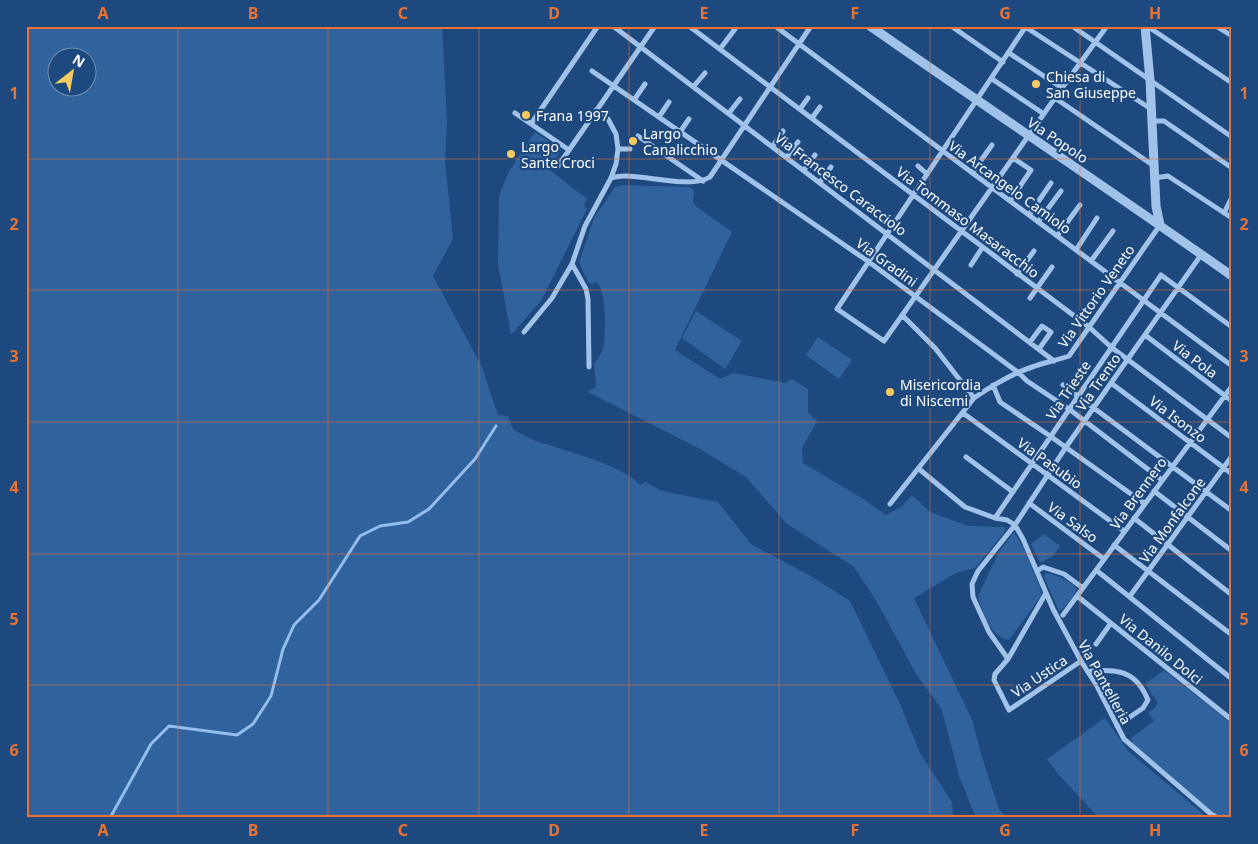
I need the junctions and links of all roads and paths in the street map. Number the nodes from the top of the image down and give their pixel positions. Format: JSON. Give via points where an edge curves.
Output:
{"nodes":[{"id":1,"x":598,"y":26,"type":"edge"},
{"id":2,"x":613,"y":26,"type":"edge"},
{"id":3,"x":656,"y":26,"type":"edge"},
{"id":4,"x":689,"y":26,"type":"edge"},
{"id":5,"x":775,"y":26,"type":"edge"},
{"id":6,"x":811,"y":26,"type":"edge"},
{"id":7,"x":870,"y":26,"type":"edge"},
{"id":8,"x":951,"y":26,"type":"edge"},
{"id":9,"x":1072,"y":26,"type":"edge"},
{"id":10,"x":1107,"y":26,"type":"edge"},
{"id":11,"x":1146,"y":26,"type":"edge"},
{"id":12,"x":1216,"y":26,"type":"edge"},
{"id":13,"x":1025,"y":27,"type":"edge"},
{"id":14,"x":735,"y":29,"type":"dead end"},
{"id":15,"x":1232,"y":36,"type":"edge"},
{"id":16,"x":1095,"y":43,"type":"junction"},
{"id":17,"x":800,"y":44,"type":"junction"},
{"id":18,"x":642,"y":46,"type":"junction"},
{"id":19,"x":720,"y":49,"type":"junction"},
{"id":20,"x":1009,"y":53,"type":"junction"},
{"id":21,"x":1003,"y":62,"type":"junction"},
{"id":22,"x":1081,"y":62,"type":"junction"},
{"id":23,"x":592,"y":71,"type":"dead end"},
{"id":24,"x":705,"y":73,"type":"dead end"},
{"id":25,"x":992,"y":79,"type":"junction"},
{"id":26,"x":1150,"y":80,"type":"junction"},
{"id":27,"x":1232,"y":83,"type":"edge"},
{"id":28,"x":645,"y":84,"type":"dead end"},
{"id":29,"x":614,"y":86,"type":"junction"},
{"id":30,"x":694,"y":86,"type":"junction"},
{"id":31,"x":771,"y":87,"type":"junction"},
{"id":32,"x":1062,"y":88,"type":"junction"},
{"id":33,"x":808,"y":98,"type":"dead end"},
{"id":34,"x":1054,"y":98,"type":"junction"},
{"id":35,"x":740,"y":99,"type":"dead end"},
{"id":36,"x":634,"y":100,"type":"junction"},
{"id":37,"x":977,"y":101,"type":"junction"},
{"id":38,"x":669,"y":102,"type":"dead end"},
{"id":39,"x":820,"y":107,"type":"dead end"},
{"id":40,"x":800,"y":109,"type":"junction"},
{"id":41,"x":596,"y":110,"type":"junction"},
{"id":42,"x":1151,"y":110,"type":"junction"},
{"id":43,"x":515,"y":113,"type":"dead end"},
{"id":44,"x":729,"y":113,"type":"junction"},
{"id":45,"x":1044,"y":114,"type":"junction"},
{"id":46,"x":659,"y":117,"type":"junction"},
{"id":47,"x":812,"y":118,"type":"junction"},
{"id":48,"x":689,"y":119,"type":"dead end"},
{"id":49,"x":1152,"y":121,"type":"junction"},
{"id":50,"x":533,"y":122,"type":"junction"},
{"id":51,"x":745,"y":126,"type":"junction"},
{"id":52,"x":783,"y":131,"type":"dead end"},
{"id":53,"x":680,"y":132,"type":"junction"},
{"id":54,"x":638,"y":136,"type":"dead end"},
{"id":55,"x":1028,"y":136,"type":"junction"},
{"id":56,"x":1232,"y":137,"type":"edge"},
{"id":57,"x":798,"y":142,"type":"dead end"},
{"id":58,"x":992,"y":145,"type":"dead end"},
{"id":59,"x":773,"y":146,"type":"junction"},
{"id":60,"x":618,"y":149,"type":"junction"},
{"id":61,"x":630,"y":149,"type":"dead end"},
{"id":62,"x":569,"y":150,"type":"junction"},
{"id":63,"x":942,"y":151,"type":"junction"},
{"id":64,"x":815,"y":155,"type":"dead end"},
{"id":65,"x":787,"y":157,"type":"junction"},
{"id":66,"x":1013,"y":158,"type":"junction"},
{"id":67,"x":722,"y":161,"type":"junction"},
{"id":68,"x":558,"y":166,"type":"dead end"},
{"id":69,"x":918,"y":166,"type":"dead end"},
{"id":70,"x":1154,"y":166,"type":"junction"},
{"id":71,"x":831,"y":167,"type":"dead end"},
{"id":72,"x":1232,"y":168,"type":"edge"},
{"id":73,"x":804,"y":170,"type":"junction"},
{"id":74,"x":972,"y":173,"type":"junction"},
{"id":75,"x":927,"y":174,"type":"junction"},
{"id":76,"x":611,"y":178,"type":"junction"},
{"id":77,"x":1154,"y":178,"type":"junction"},
{"id":78,"x":704,"y":181,"type":"junction"},
{"id":79,"x":820,"y":182,"type":"junction"},
{"id":80,"x":1051,"y":184,"type":"dead end"},
{"id":81,"x":992,"y":188,"type":"junction"},
{"id":82,"x":1061,"y":191,"type":"dead end"},
{"id":83,"x":913,"y":195,"type":"junction"},
{"id":84,"x":1232,"y":197,"type":"edge"},
{"id":85,"x":1010,"y":201,"type":"junction"},
{"id":86,"x":1080,"y":205,"type":"dead end"},
{"id":87,"x":1156,"y":206,"type":"junction"},
{"id":88,"x":1224,"y":213,"type":"junction"},
{"id":89,"x":1029,"y":215,"type":"junction"},
{"id":90,"x":1147,"y":216,"type":"junction"},
{"id":91,"x":1097,"y":218,"type":"dead end"},
{"id":92,"x":1232,"y":218,"type":"edge"},
{"id":93,"x":1038,"y":222,"type":"junction"},
{"id":94,"x":1160,"y":225,"type":"junction"},
{"id":95,"x":1113,"y":231,"type":"dead end"},
{"id":96,"x":961,"y":232,"type":"junction"},
{"id":97,"x":888,"y":233,"type":"junction"},
{"id":98,"x":1057,"y":236,"type":"junction"},
{"id":99,"x":982,"y":248,"type":"junction"},
{"id":100,"x":1076,"y":250,"type":"junction"},
{"id":101,"x":1034,"y":252,"type":"dead end"},
{"id":102,"x":1201,"y":254,"type":"junction"},
{"id":103,"x":1091,"y":261,"type":"junction"},
{"id":104,"x":868,"y":262,"type":"junction"},
{"id":105,"x":572,"y":264,"type":"junction"},
{"id":106,"x":970,"y":265,"type":"dead end"},
{"id":107,"x":1052,"y":267,"type":"dead end"},
{"id":108,"x":935,"y":269,"type":"junction"},
{"id":109,"x":1017,"y":274,"type":"junction"},
{"id":110,"x":1232,"y":276,"type":"edge"},
{"id":111,"x":1120,"y":282,"type":"junction"},
{"id":112,"x":1037,"y":288,"type":"junction"},
{"id":113,"x":1178,"y":288,"type":"junction"},
{"id":114,"x":915,"y":296,"type":"junction"},
{"id":115,"x":1030,"y":298,"type":"dead end"},
{"id":116,"x":1144,"y":300,"type":"junction"},
{"id":117,"x":1161,"y":313,"type":"junction"},
{"id":118,"x":902,"y":315,"type":"junction"},
{"id":119,"x":1088,"y":327,"type":"junction"},
{"id":120,"x":1232,"y":327,"type":"edge"},
{"id":121,"x":524,"y":332,"type":"dead end"},
{"id":122,"x":1145,"y":335,"type":"junction"},
{"id":123,"x":1030,"y":342,"type":"junction"},
{"id":124,"x":1111,"y":347,"type":"junction"},
{"id":125,"x":1039,"y":349,"type":"junction"},
{"id":126,"x":1128,"y":359,"type":"junction"},
{"id":127,"x":1054,"y":361,"type":"junction"},
{"id":128,"x":1232,"y":366,"type":"edge"},
{"id":129,"x":589,"y":368,"type":"dead end"},
{"id":130,"x":1018,"y":373,"type":"junction"},
{"id":131,"x":1111,"y":383,"type":"junction"},
{"id":132,"x":993,"y":385,"type":"junction"},
{"id":133,"x":1063,"y":385,"type":"dead end"},
{"id":134,"x":1232,"y":386,"type":"edge"},
{"id":135,"x":1078,"y":396,"type":"junction"},
{"id":136,"x":1224,"y":396,"type":"junction"},
{"id":137,"x":974,"y":398,"type":"junction"},
{"id":138,"x":1232,"y":401,"type":"edge"},
{"id":139,"x":1094,"y":408,"type":"junction"},
{"id":140,"x":1069,"y":409,"type":"junction"},
{"id":141,"x":963,"y":413,"type":"junction"},
{"id":142,"x":1207,"y":420,"type":"junction"},
{"id":143,"x":1084,"y":421,"type":"junction"},
{"id":144,"x":1050,"y":436,"type":"junction"},
{"id":145,"x":1232,"y":438,"type":"edge"},
{"id":146,"x":1190,"y":442,"type":"junction"},
{"id":147,"x":1066,"y":447,"type":"junction"},
{"id":148,"x":1232,"y":456,"type":"edge"},
{"id":149,"x":966,"y":457,"type":"dead end"},
{"id":150,"x":1032,"y":464,"type":"junction"},
{"id":151,"x":1172,"y":467,"type":"junction"},
{"id":152,"x":1224,"y":467,"type":"junction"},
{"id":153,"x":919,"y":469,"type":"junction"},
{"id":154,"x":1232,"y":474,"type":"edge"},
{"id":155,"x":1048,"y":475,"type":"junction"},
{"id":156,"x":1162,"y":480,"type":"junction"},
{"id":157,"x":1154,"y":491,"type":"junction"},
{"id":158,"x":1013,"y":492,"type":"junction"},
{"id":159,"x":1206,"y":492,"type":"junction"},
{"id":160,"x":1029,"y":503,"type":"junction"},
{"id":161,"x":890,"y":504,"type":"dead end"},
{"id":162,"x":1145,"y":504,"type":"junction"},
{"id":163,"x":1232,"y":511,"type":"edge"},
{"id":164,"x":1188,"y":517,"type":"junction"},
{"id":165,"x":995,"y":518,"type":"junction"},
{"id":166,"x":1134,"y":518,"type":"junction"},
{"id":167,"x":1015,"y":525,"type":"junction"},
{"id":168,"x":1124,"y":531,"type":"junction"},
{"id":169,"x":1114,"y":545,"type":"junction"},
{"id":170,"x":1168,"y":545,"type":"junction"},
{"id":171,"x":1232,"y":551,"type":"edge"},
{"id":172,"x":1104,"y":559,"type":"junction"},
{"id":173,"x":1096,"y":570,"type":"junction"},
{"id":174,"x":1037,"y":571,"type":"junction"},
{"id":175,"x":1148,"y":571,"type":"junction"},
{"id":176,"x":1083,"y":588,"type":"junction"},
{"id":177,"x":1046,"y":593,"type":"junction"},
{"id":178,"x":1232,"y":595,"type":"edge"},
{"id":179,"x":1077,"y":596,"type":"junction"},
{"id":180,"x":1130,"y":596,"type":"junction"},
{"id":181,"x":1063,"y":615,"type":"dead end"},
{"id":182,"x":1111,"y":623,"type":"junction"},
{"id":183,"x":1232,"y":635,"type":"edge"},
{"id":184,"x":1096,"y":644,"type":"dead end"},
{"id":185,"x":1008,"y":659,"type":"junction"},
{"id":186,"x":1081,"y":661,"type":"junction"},
{"id":187,"x":1087,"y":670,"type":"junction"},
{"id":188,"x":1232,"y":679,"type":"edge"},
{"id":189,"x":1232,"y":720,"type":"edge"},
{"id":190,"x":1117,"y":726,"type":"junction"},
{"id":191,"x":1218,"y":818,"type":"edge"}],
"edges":[{"from":1,"to":50,"type":"street"},
{"from":2,"to":18,"type":"street","name":"Via Francesco Caracciolo"},
{"from":3,"to":18,"type":"street"},
{"from":4,"to":19,"type":"street","name":"Via Tommaso Masaracchio"},
{"from":5,"to":17,"type":"street","name":"Via Arcangelo Camiolo"},
{"from":6,"to":17,"type":"street"},
{"from":7,"to":37,"type":"street","name":"Via Popolo"},
{"from":8,"to":21,"type":"street"},
{"from":9,"to":16,"type":"street"},
{"from":10,"to":16,"type":"street"},
{"from":11,"to":26,"type":"street"},
{"from":11,"to":27,"type":"street"},
{"from":12,"to":15,"type":"street"},
{"from":13,"to":20,"type":"street"},
{"from":13,"to":22,"type":"street"},
{"from":14,"to":19,"type":"street"},
{"from":16,"to":22,"type":"street"},
{"from":16,"to":26,"type":"street"},
{"from":17,"to":31,"type":"street"},
{"from":17,"to":63,"type":"street","name":"Via Arcangelo Camiolo"},
{"from":18,"to":29,"type":"street"},
{"from":18,"to":30,"type":"street","name":"Via Francesco Caracciolo"},
{"from":19,"to":31,"type":"street","name":"Via Tommaso Masaracchio"},
{"from":20,"to":21,"type":"street"},
{"from":20,"to":32,"type":"street"},
{"from":21,"to":25,"type":"street"},
{"from":22,"to":32,"type":"street"},
{"from":22,"to":42,"type":"street"},
{"from":23,"to":29,"type":"street","name":"Via Gradini"},
{"from":24,"to":30,"type":"street"},
{"from":25,"to":37,"type":"street"},
{"from":25,"to":45,"type":"street"},
{"from":26,"to":42,"type":"street"},
{"from":26,"to":56,"type":"street"},
{"from":28,"to":36,"type":"street"},
{"from":29,"to":36,"type":"street","name":"Via Gradini"},
{"from":29,"to":41,"type":"street"},
{"from":30,"to":44,"type":"street","name":"Via Francesco Caracciolo"},
{"from":31,"to":40,"type":"street","name":"Via Tommaso Masaracchio"},
{"from":31,"to":51,"type":"street"},
{"from":32,"to":34,"type":"street"},
{"from":33,"to":40,"type":"street"},
{"from":34,"to":45,"type":"street"},
{"from":34,"to":70,"type":"street"},
{"from":35,"to":44,"type":"street"},
{"from":36,"to":46,"type":"street","name":"Via Gradini"},
{"from":37,"to":55,"type":"street","name":"Via Popolo"},
{"from":37,"to":63,"type":"street"},
{"from":38,"to":46,"type":"street"},
{"from":39,"to":47,"type":"street"},
{"from":40,"to":47,"type":"street","name":"Via Tommaso Masaracchio"},
{"from":41,"to":60,"type":"street","via":[[608,119],[616,134]]},
{"from":41,"to":62,"type":"street"},
{"from":42,"to":49,"type":"street"},
{"from":43,"to":50,"type":"street"},
{"from":44,"to":51,"type":"street","name":"Via Francesco Caracciolo"},
{"from":45,"to":55,"type":"street"},
{"from":46,"to":53,"type":"street","name":"Via Gradini"},
{"from":47,"to":83,"type":"street","name":"Via Tommaso Masaracchio"},
{"from":48,"to":53,"type":"street"},
{"from":49,"to":70,"type":"street"},
{"from":49,"to":72,"type":"street","via":[[1164,121]]},
{"from":50,"to":62,"type":"street"},
{"from":51,"to":59,"type":"street","name":"Via Francesco Caracciolo"},
{"from":51,"to":67,"type":"street"},
{"from":52,"to":59,"type":"street"},
{"from":53,"to":67,"type":"street","name":"Via Gradini"},
{"from":54,"to":78,"type":"street"},
{"from":55,"to":66,"type":"street"},
{"from":55,"to":90,"type":"street","name":"Via Popolo"},
{"from":57,"to":65,"type":"street"},
{"from":58,"to":74,"type":"street"},
{"from":59,"to":65,"type":"street","name":"Via Francesco Caracciolo"},
{"from":60,"to":61,"type":"street"},
{"from":60,"to":76,"type":"street"},
{"from":62,"to":68,"type":"street"},
{"from":63,"to":74,"type":"street","name":"Via Arcangelo Camiolo"},
{"from":63,"to":75,"type":"street"},
{"from":64,"to":73,"type":"street"},
{"from":65,"to":73,"type":"street","name":"Via Francesco Caracciolo"},
{"from":66,"to":81,"type":"street"},
{"from":66,"to":85,"type":"street","via":[[1031,170]]},
{"from":67,"to":78,"type":"street"},
{"from":67,"to":104,"type":"street","name":"Via Gradini"},
{"from":69,"to":75,"type":"street"},
{"from":70,"to":77,"type":"street"},
{"from":71,"to":79,"type":"street"},
{"from":73,"to":79,"type":"street","name":"Via Francesco Caracciolo"},
{"from":74,"to":81,"type":"street","name":"Via Arcangelo Camiolo"},
{"from":75,"to":83,"type":"street"},
{"from":76,"to":78,"type":"street"},
{"from":76,"to":105,"type":"street","via":[[585,226]]},
{"from":77,"to":87,"type":"street"},
{"from":77,"to":88,"type":"street","via":[[1168,176]]},
{"from":79,"to":97,"type":"street","name":"Via Francesco Caracciolo"},
{"from":80,"to":89,"type":"street"},
{"from":81,"to":85,"type":"street","name":"Via Arcangelo Camiolo"},
{"from":81,"to":96,"type":"street"},
{"from":82,"to":93,"type":"street"},
{"from":83,"to":96,"type":"street","name":"Via Tommaso Masaracchio"},
{"from":83,"to":97,"type":"street"},
{"from":84,"to":88,"type":"street"},
{"from":85,"to":89,"type":"street","name":"Via Arcangelo Camiolo"},
{"from":86,"to":98,"type":"street"},
{"from":87,"to":90,"type":"street"},
{"from":87,"to":94,"type":"street"},
{"from":88,"to":92,"type":"street"},
{"from":89,"to":93,"type":"street","name":"Via Arcangelo Camiolo"},
{"from":90,"to":94,"type":"street","name":"Via Popolo"},
{"from":91,"to":100,"type":"street"},
{"from":93,"to":98,"type":"street","name":"Via Arcangelo Camiolo"},
{"from":94,"to":102,"type":"street","name":"Via Popolo"},
{"from":94,"to":111,"type":"street","name":"Via Vittorio Veneto"},
{"from":95,"to":103,"type":"street"},
{"from":96,"to":99,"type":"street","name":"Via Tommaso Masaracchio"},
{"from":96,"to":108,"type":"street"},
{"from":97,"to":104,"type":"street"},
{"from":97,"to":108,"type":"street","name":"Via Francesco Caracciolo"},
{"from":98,"to":100,"type":"street","name":"Via Arcangelo Camiolo"},
{"from":99,"to":106,"type":"street"},
{"from":99,"to":109,"type":"street","name":"Via Tommaso Masaracchio"},
{"from":100,"to":103,"type":"street","name":"Via Arcangelo Camiolo"},
{"from":101,"to":109,"type":"street"},
{"from":102,"to":110,"type":"street","name":"Via Popolo"},
{"from":102,"to":113,"type":"street","name":"Via Trento"},
{"from":103,"to":111,"type":"street","name":"Via Arcangelo Camiolo"},
{"from":104,"to":114,"type":"street","name":"Via Gradini"},
{"from":104,"to":118,"type":"street","via":[[837,309],[884,341]]},
{"from":105,"to":121,"type":"street","via":[[552,298]]},
{"from":105,"to":129,"type":"street","via":[[588,299]]},
{"from":107,"to":112,"type":"street"},
{"from":108,"to":114,"type":"street"},
{"from":108,"to":123,"type":"street","name":"Via Francesco Caracciolo"},
{"from":109,"to":112,"type":"street","name":"Via Tommaso Masaracchio"},
{"from":111,"to":116,"type":"street","name":"Via Arcangelo Camiolo"},
{"from":111,"to":119,"type":"street","name":"Via Vittorio Veneto"},
{"from":112,"to":115,"type":"street"},
{"from":112,"to":119,"type":"street","name":"Via Tommaso Masaracchio"},
{"from":113,"to":116,"type":"street","name":"Via Trieste","via":[[1161,274]]},
{"from":113,"to":117,"type":"street","name":"Via Trento"},
{"from":113,"to":120,"type":"street"},
{"from":114,"to":118,"type":"street"},
{"from":114,"to":130,"type":"street","name":"Via Gradini"},
{"from":116,"to":117,"type":"street","name":"Via Arcangelo Camiolo"},
{"from":116,"to":124,"type":"street","name":"Via Trieste"},
{"from":117,"to":122,"type":"street","name":"Via Trento"},
{"from":117,"to":128,"type":"street","name":"Via Arcangelo Camiolo"},
{"from":118,"to":137,"type":"street","via":[[935,348]]},
{"from":119,"to":124,"type":"street","name":"Via Tommaso Masaracchio"},
{"from":119,"to":127,"type":"street","name":"Via Vittorio Veneto","via":[[1069,356]]},
{"from":122,"to":126,"type":"street","name":"Via Trento"},
{"from":122,"to":136,"type":"street","name":"Via Pola"},
{"from":123,"to":125,"type":"street","name":"Via Francesco Caracciolo"},
{"from":123,"to":125,"type":"street","via":[[1042,326],[1051,332]]},
{"from":124,"to":126,"type":"street","name":"Via Tommaso Masaracchio"},
{"from":124,"to":135,"type":"street","name":"Via Trieste"},
{"from":125,"to":127,"type":"street","name":"Via Francesco Caracciolo"},
{"from":126,"to":131,"type":"street","name":"Via Trento"},
{"from":126,"to":142,"type":"street","name":"Via Tommaso Masaracchio"},
{"from":127,"to":130,"type":"street","name":"Via Vittorio Veneto"},
{"from":130,"to":132,"type":"street","name":"Via Vittorio Veneto"},
{"from":130,"to":140,"type":"street","name":"Via Gradini"},
{"from":131,"to":139,"type":"street","name":"Via Trento"},
{"from":131,"to":146,"type":"street","name":"Via Isonzo"},
{"from":132,"to":137,"type":"street","name":"Via Vittorio Veneto"},
{"from":132,"to":144,"type":"street","via":[[1000,402]]},
{"from":133,"to":135,"type":"street"},
{"from":134,"to":136,"type":"street","name":"Via Brennero"},
{"from":135,"to":139,"type":"street"},
{"from":135,"to":140,"type":"street","name":"Via Trieste"},
{"from":136,"to":138,"type":"street","name":"Via Pola"},
{"from":136,"to":142,"type":"street","name":"Via Brennero"},
{"from":137,"to":141,"type":"street","name":"Via Vittorio Veneto"},
{"from":139,"to":143,"type":"street","name":"Via Trento"},
{"from":139,"to":151,"type":"street"},
{"from":140,"to":143,"type":"street","name":"Via Gradini"},
{"from":140,"to":144,"type":"street","name":"Via Trieste"},
{"from":141,"to":150,"type":"street","name":"Via Pasubio"},
{"from":141,"to":153,"type":"street","name":"Via Vittorio Veneto"},
{"from":142,"to":145,"type":"street","name":"Via Tommaso Masaracchio"},
{"from":142,"to":146,"type":"street","name":"Via Brennero"},
{"from":143,"to":147,"type":"street","name":"Via Trento"},
{"from":143,"to":156,"type":"street","name":"Via Gradini"},
{"from":144,"to":147,"type":"street"},
{"from":144,"to":150,"type":"street","name":"Via Trieste"},
{"from":146,"to":151,"type":"street","name":"Via Brennero"},
{"from":146,"to":152,"type":"street","name":"Via Isonzo"},
{"from":147,"to":155,"type":"street","name":"Via Trento"},
{"from":147,"to":162,"type":"street"},
{"from":148,"to":152,"type":"street","name":"Via Monfalcone"},
{"from":149,"to":158,"type":"street"},
{"from":150,"to":155,"type":"street","name":"Via Pasubio"},
{"from":150,"to":158,"type":"street","name":"Via Trieste"},
{"from":151,"to":156,"type":"street","name":"Via Brennero"},
{"from":151,"to":159,"type":"street"},
{"from":152,"to":154,"type":"street","name":"Via Isonzo"},
{"from":152,"to":159,"type":"street","name":"Via Monfalcone"},
{"from":153,"to":161,"type":"street","name":"Via Vittorio Veneto"},
{"from":153,"to":165,"type":"street","via":[[966,507]]},
{"from":155,"to":160,"type":"street","name":"Via Trento"},
{"from":155,"to":168,"type":"street","name":"Via Pasubio"},
{"from":156,"to":157,"type":"street","name":"Via Brennero"},
{"from":157,"to":162,"type":"street","name":"Via Brennero"},
{"from":157,"to":164,"type":"street"},
{"from":158,"to":165,"type":"street","name":"Via Trieste"},
{"from":159,"to":163,"type":"street"},
{"from":159,"to":164,"type":"street","name":"Via Monfalcone"},
{"from":160,"to":167,"type":"street","name":"Via Trento"},
{"from":160,"to":172,"type":"street","name":"Via Salso"},
{"from":162,"to":166,"type":"street","name":"Via Brennero"},
{"from":164,"to":170,"type":"street","name":"Via Monfalcone"},
{"from":164,"to":171,"type":"street"},
{"from":165,"to":167,"type":"street"},
{"from":166,"to":168,"type":"street","name":"Via Brennero"},
{"from":166,"to":170,"type":"street"},
{"from":167,"to":174,"type":"street","name":"Via Pantelleria"},
{"from":167,"to":185,"type":"street","name":"Via Trento","via":[[978,571],[972,584],[973,597],[989,632]]},
{"from":168,"to":169,"type":"street","name":"Via Brennero"},
{"from":169,"to":172,"type":"street","name":"Via Brennero"},
{"from":169,"to":175,"type":"street"},
{"from":170,"to":175,"type":"street","name":"Via Monfalcone"},
{"from":170,"to":178,"type":"street"},
{"from":172,"to":173,"type":"street","name":"Via Brennero"},
{"from":173,"to":176,"type":"street","name":"Via Brennero"},
{"from":173,"to":180,"type":"street"},
{"from":174,"to":176,"type":"street","via":[[1043,567],[1064,574]]},
{"from":174,"to":177,"type":"street","name":"Via Pantelleria"},
{"from":175,"to":180,"type":"street","name":"Via Monfalcone"},
{"from":175,"to":183,"type":"street"},
{"from":176,"to":179,"type":"street","name":"Via Brennero"},
{"from":177,"to":185,"type":"street"},
{"from":177,"to":186,"type":"street","name":"Via Pantelleria"},
{"from":179,"to":181,"type":"street","name":"Via Brennero"},
{"from":179,"to":182,"type":"street","name":"Via Danilo Dolci"},
{"from":180,"to":188,"type":"street"},
{"from":182,"to":184,"type":"street"},
{"from":182,"to":189,"type":"street","name":"Via Danilo Dolci"},
{"from":185,"to":186,"type":"street","name":"Via Ustica","via":[[994,680],[1008,710]]},
{"from":186,"to":187,"type":"street","name":"Via Pantelleria"},
{"from":187,"to":190,"type":"street","name":"Via Pantelleria"},
{"from":187,"to":190,"type":"street","via":[[1119,670],[1144,690],[1148,700],[1143,708]]},
{"from":190,"to":191,"type":"street","name":"Via Pantelleria","via":[[1124,739],[1141,755]]}]}
